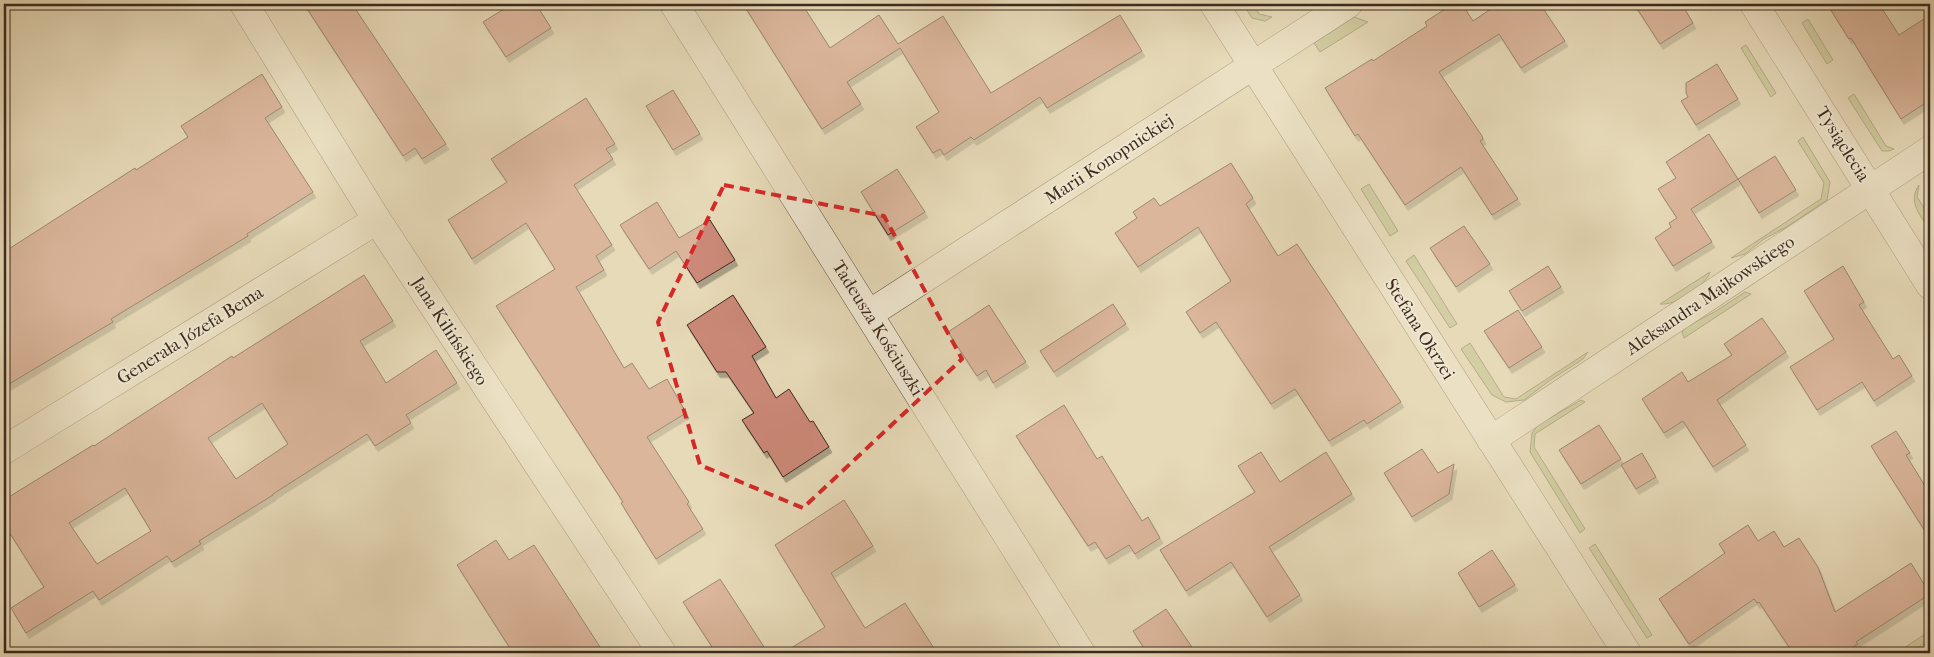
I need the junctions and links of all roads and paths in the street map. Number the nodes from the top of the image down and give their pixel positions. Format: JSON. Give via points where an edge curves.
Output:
{"nodes":[{"id":1,"x":244,"y":4,"type":"edge"},
{"id":2,"x":674,"y":4,"type":"edge"},
{"id":3,"x":1214,"y":4,"type":"edge"},
{"id":4,"x":1348,"y":4,"type":"edge"},
{"id":5,"x":1754,"y":4,"type":"edge"},
{"id":6,"x":1253,"y":66,"type":"junction"},
{"id":7,"x":1930,"y":150,"type":"edge"},
{"id":8,"x":1871,"y":189,"type":"junction"},
{"id":9,"x":377,"y":220,"type":"junction"},
{"id":10,"x":1930,"y":285,"type":"edge"},
{"id":11,"x":869,"y":314,"type":"junction"},
{"id":12,"x":1491,"y":440,"type":"junction"},
{"id":13,"x":4,"y":450,"type":"edge"},
{"id":14,"x":662,"y":653,"type":"edge"},
{"id":15,"x":1081,"y":653,"type":"edge"},
{"id":16,"x":1627,"y":653,"type":"edge"}],
"edges":[{"from":1,"to":9,"type":"street","name":"Jana Kilińskiego"},
{"from":2,"to":11,"type":"street","name":"Tadeusza Kościuszki"},
{"from":3,"to":6,"type":"street","name":"Stefana Okrzei"},
{"from":4,"to":6,"type":"street","name":"Marii Konopnickiej"},
{"from":5,"to":8,"type":"street","name":"Tysiąclecia"},
{"from":6,"to":11,"type":"street","name":"Marii Konopnickiej"},
{"from":6,"to":12,"type":"street","name":"Stefana Okrzei"},
{"from":7,"to":8,"type":"street","name":"Aleksandra Majkowskiego"},
{"from":8,"to":10,"type":"street","name":"Tysiąclecia"},
{"from":8,"to":12,"type":"street","name":"Aleksandra Majkowskiego"},
{"from":9,"to":13,"type":"street","name":"Generała Józefa Bema"},
{"from":9,"to":14,"type":"street","name":"Jana Kilińskiego"},
{"from":11,"to":15,"type":"street","name":"Tadeusza Kościuszki"},
{"from":12,"to":16,"type":"street","name":"Stefana Okrzei"}]}
